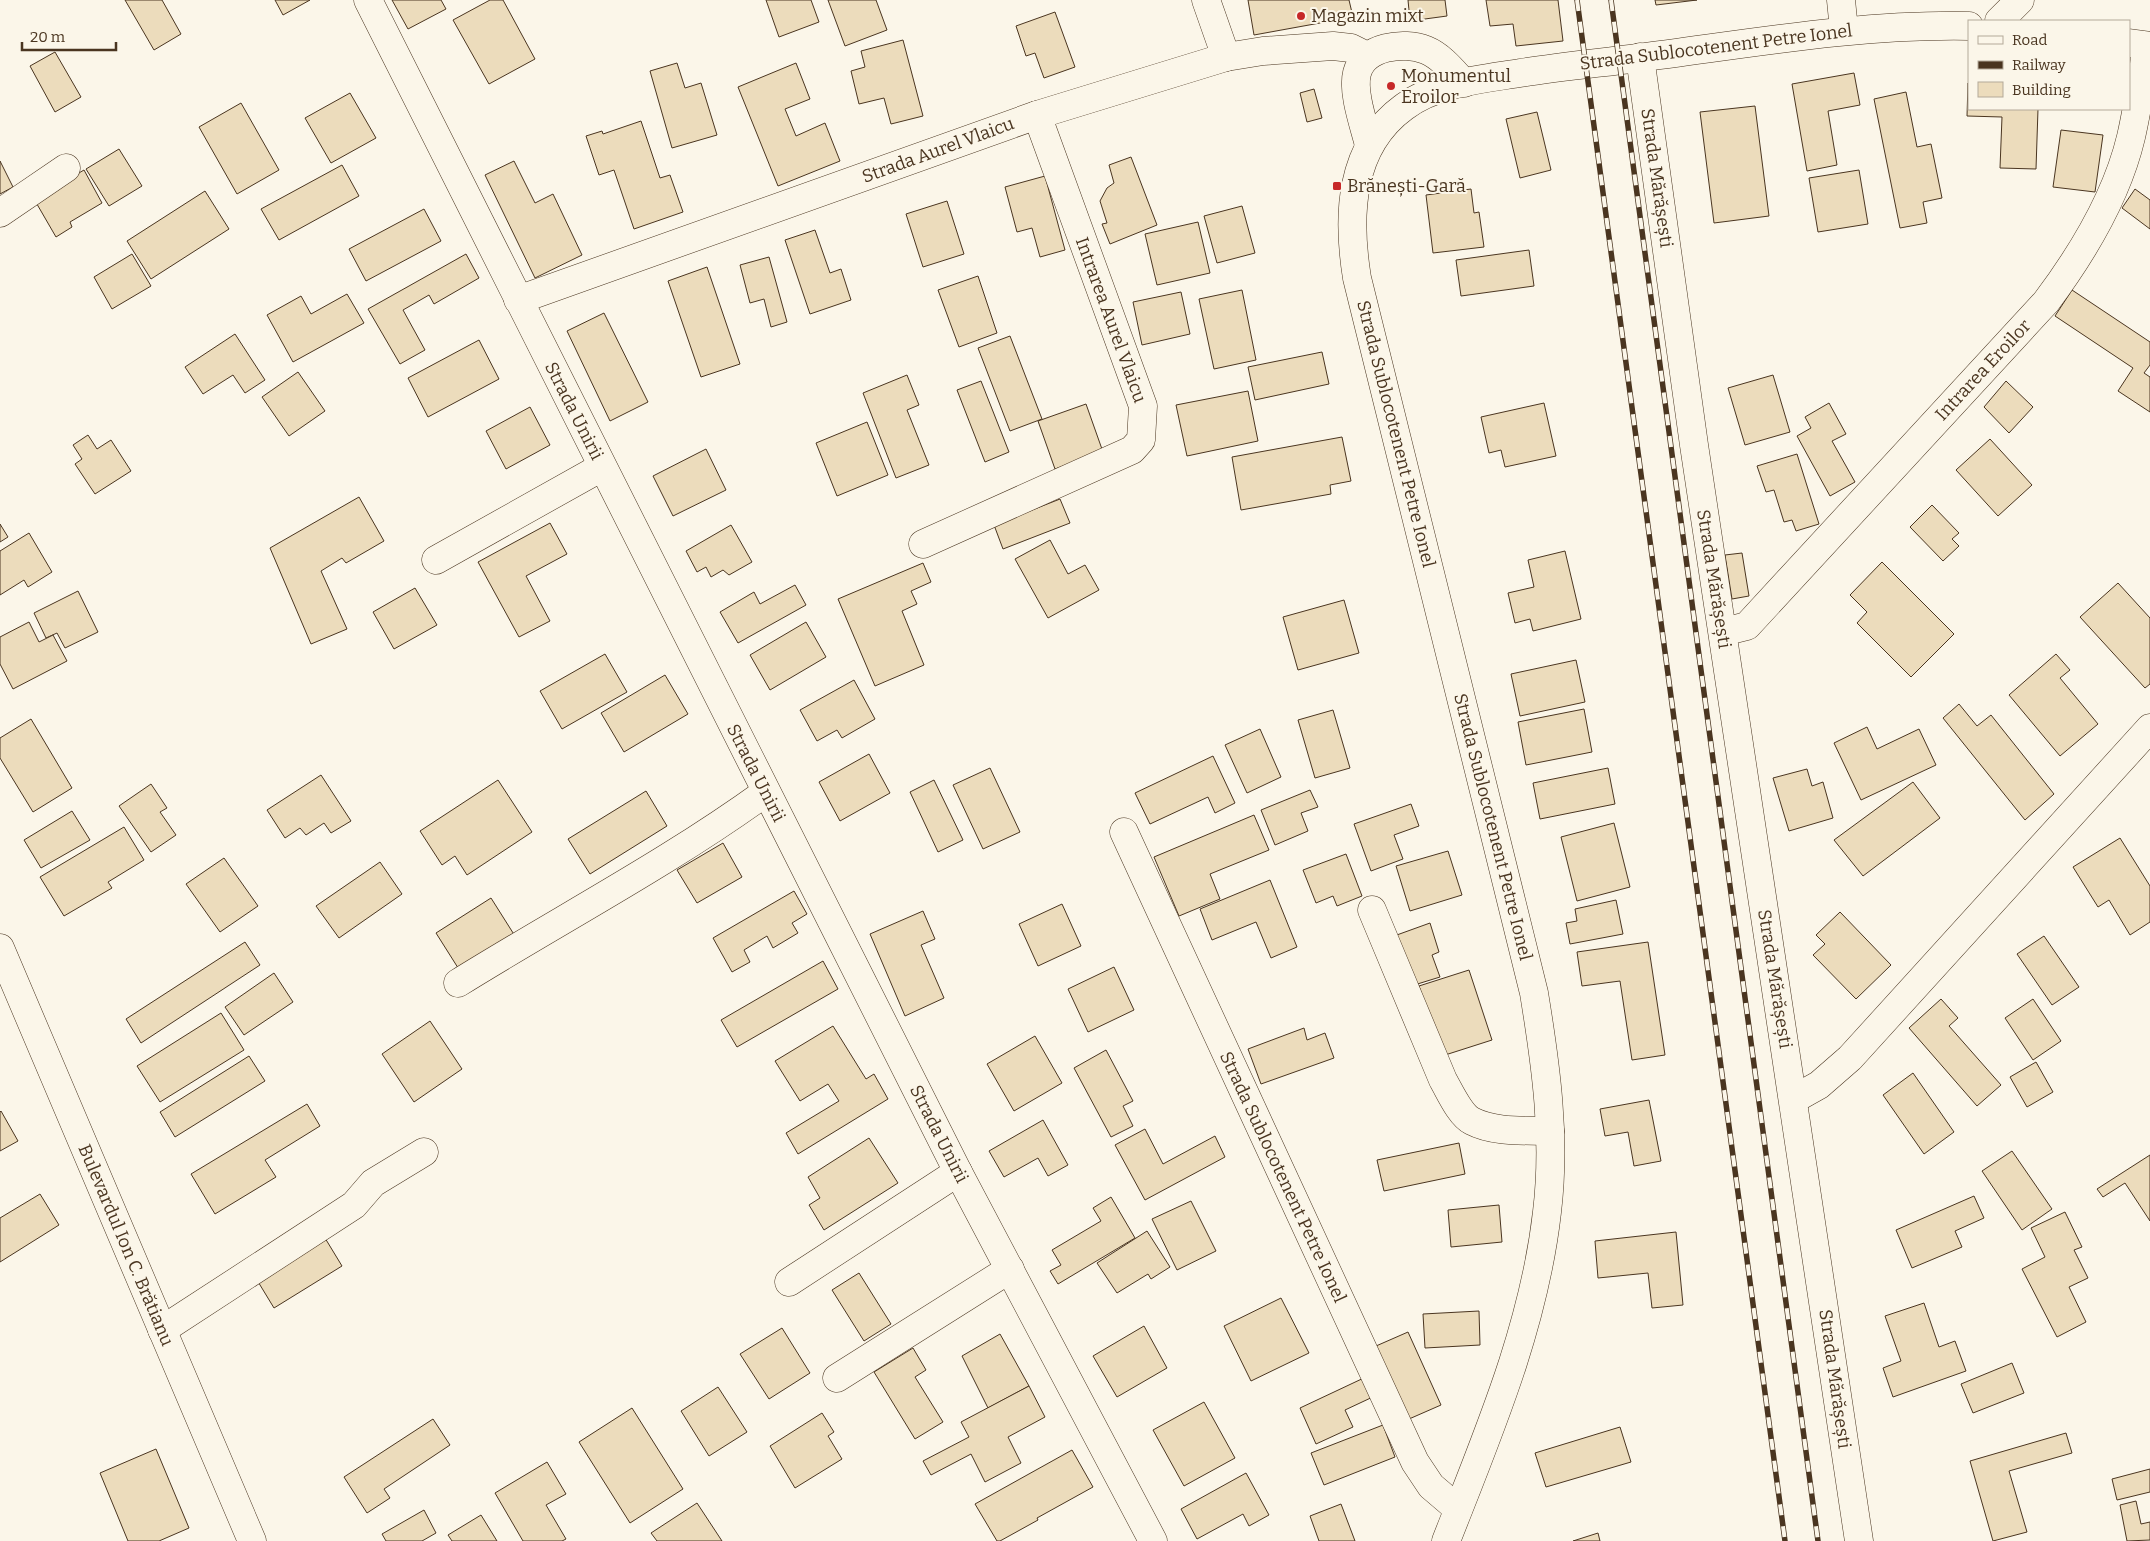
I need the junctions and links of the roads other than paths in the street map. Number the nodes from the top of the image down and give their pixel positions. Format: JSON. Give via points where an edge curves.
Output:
{"nodes":[{"id":1,"x":368,"y":0,"type":"edge"},
{"id":2,"x":1206,"y":0,"type":"edge"},
{"id":3,"x":1841,"y":0,"type":"edge"},
{"id":4,"x":2020,"y":0,"type":"edge"},
{"id":5,"x":2000,"y":20,"type":"edge"},
{"id":6,"x":1968,"y":26,"type":"edge"},
{"id":7,"x":1844,"y":30,"type":"junction"},
{"id":8,"x":2142,"y":45,"type":"edge"},
{"id":9,"x":1367,"y":56,"type":"junction"},
{"id":10,"x":1226,"y":57,"type":"junction"},
{"id":11,"x":1640,"y":58,"type":"junction"},
{"id":12,"x":1464,"y":83,"type":"junction"},
{"id":13,"x":1037,"y":115,"type":"junction"},
{"id":14,"x":1369,"y":145,"type":"junction"},
{"id":15,"x":66,"y":168,"type":"dead end"},
{"id":16,"x":0,"y":213,"type":"edge"},
{"id":17,"x":518,"y":300,"type":"junction"},
{"id":18,"x":602,"y":467,"type":"junction"},
{"id":19,"x":923,"y":544,"type":"dead end"},
{"id":20,"x":436,"y":560,"type":"dead end"},
{"id":21,"x":1723,"y":632,"type":"junction"},
{"id":22,"x":2150,"y":728,"type":"edge"},
{"id":23,"x":766,"y":792,"type":"junction"},
{"id":24,"x":1124,"y":832,"type":"dead end"},
{"id":25,"x":1372,"y":910,"type":"dead end"},
{"id":26,"x":0,"y":948,"type":"edge"},
{"id":27,"x":458,"y":983,"type":"dead end"},
{"id":28,"x":1794,"y":1099,"type":"junction"},
{"id":29,"x":1550,"y":1131,"type":"junction"},
{"id":30,"x":424,"y":1152,"type":"dead end"},
{"id":31,"x":958,"y":1172,"type":"junction"},
{"id":32,"x":1010,"y":1269,"type":"junction"},
{"id":33,"x":789,"y":1282,"type":"dead end"},
{"id":34,"x":162,"y":1330,"type":"junction"},
{"id":35,"x":837,"y":1378,"type":"dead end"},
{"id":36,"x":1458,"y":1509,"type":"junction"},
{"id":37,"x":252,"y":1541,"type":"edge"},
{"id":38,"x":1153,"y":1541,"type":"edge"},
{"id":39,"x":1446,"y":1541,"type":"edge"},
{"id":40,"x":1859,"y":1541,"type":"edge"}],
"edges":[{"from":1,"to":17,"type":"street","name":"Strada Unirii"},
{"from":2,"to":10,"type":"street"},
{"from":3,"to":7,"type":"street"},
{"from":4,"to":5,"type":"street"},
{"from":6,"to":7,"type":"street","name":"Strada Sublocotenent Petre Ionel"},
{"from":7,"to":11,"type":"street","name":"Strada Sublocotenent Petre Ionel"},
{"from":8,"to":21,"type":"street","name":"Intrarea Eroilor","via":[[2131,137],[2109,200],[2076,262],[2046,302],[1747,626]]},
{"from":9,"to":10,"type":"street","name":"Strada Aurel Vlaicu","via":[[1351,48],[1333,46]]},
{"from":9,"to":12,"type":"street","via":[[1387,48],[1426,50],[1442,60]]},
{"from":9,"to":14,"type":"street","via":[[1356,74],[1356,85]]},
{"from":10,"to":13,"type":"street","name":"Strada Aurel Vlaicu"},
{"from":11,"to":12,"type":"street","name":"Strada Sublocotenent Petre Ionel"},
{"from":11,"to":21,"type":"street","name":"Strada Mărășești"},
{"from":12,"to":14,"type":"street","name":"Strada Sublocotenent Petre Ionel","via":[[1429,93],[1404,106]]},
{"from":13,"to":17,"type":"street","name":"Strada Aurel Vlaicu"},
{"from":13,"to":19,"type":"street","name":"Intrarea Aurel Vlaicu","via":[[1143,406],[1141,440],[1132,450]]},
{"from":14,"to":29,"type":"street","name":"Strada Sublocotenent Petre Ionel","via":[[1356,180],[1354,196],[1352,234],[1357,278],[1534,993],[1547,1072]]},
{"from":15,"to":16,"type":"street"},
{"from":17,"to":18,"type":"street","name":"Strada Unirii"},
{"from":18,"to":20,"type":"street"},
{"from":18,"to":23,"type":"street","name":"Strada Unirii"},
{"from":21,"to":28,"type":"street","name":"Strada Mărășești"},
{"from":22,"to":28,"type":"street","via":[[1850,1058],[1819,1085]]},
{"from":23,"to":27,"type":"street","via":[[619,888]]},
{"from":23,"to":31,"type":"street","name":"Strada Unirii"},
{"from":24,"to":36,"type":"street","name":"Strada Sublocotenent Petre Ionel","via":[[1415,1462],[1431,1486]]},
{"from":25,"to":29,"type":"street","via":[[1456,1103],[1471,1121],[1499,1129]]},
{"from":26,"to":34,"type":"street","name":"Bulevardul Ion C. Brătianu"},
{"from":28,"to":40,"type":"street","name":"Strada Mărășești"},
{"from":29,"to":36,"type":"street","name":"Strada Sublocotenent Petre Ionel","via":[[1548,1211],[1538,1273],[1522,1336]]},
{"from":30,"to":34,"type":"street","via":[[373,1183],[354,1205]]},
{"from":31,"to":32,"type":"street","name":"Strada Unirii"},
{"from":31,"to":33,"type":"street"},
{"from":32,"to":35,"type":"street"},
{"from":32,"to":38,"type":"street","name":"Strada Unirii"},
{"from":34,"to":37,"type":"street","name":"Bulevardul Ion C. Brătianu"},
{"from":36,"to":39,"type":"street","name":"Strada Sublocotenent Petre Ionel"}]}
